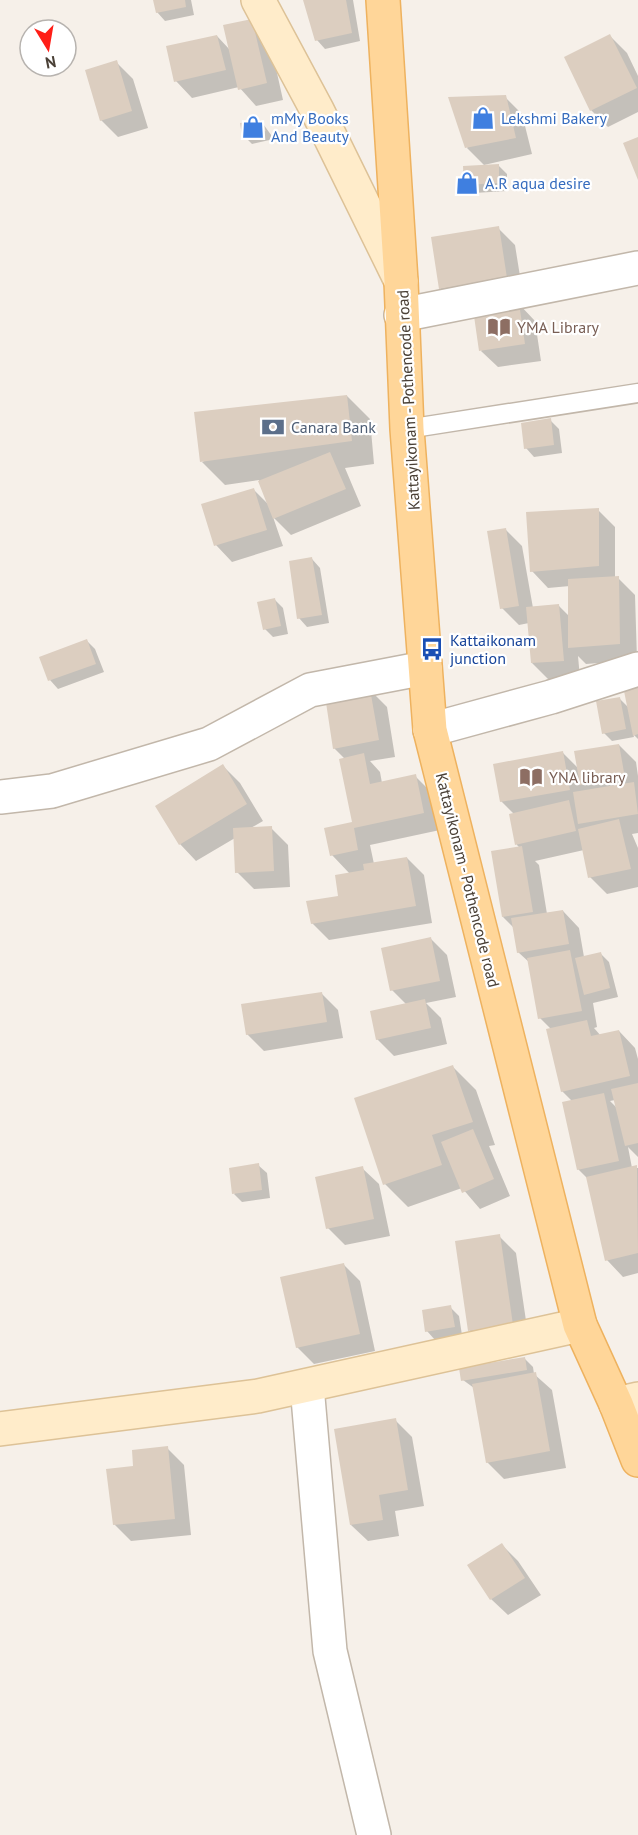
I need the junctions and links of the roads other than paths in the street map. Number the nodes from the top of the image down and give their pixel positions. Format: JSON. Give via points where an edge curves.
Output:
{"nodes":[{"id":1,"x":258,"y":0,"type":"edge"},
{"id":2,"x":383,"y":0,"type":"edge"},
{"id":3,"x":638,"y":268,"type":"edge"},
{"id":4,"x":401,"y":281,"type":"junction"},
{"id":5,"x":401,"y":315,"type":"junction"},
{"id":6,"x":638,"y":393,"type":"edge"},
{"id":7,"x":407,"y":429,"type":"junction"},
{"id":8,"x":424,"y":668,"type":"junction"},
{"id":9,"x":638,"y":669,"type":"edge"},
{"id":10,"x":430,"y":730,"type":"junction"},
{"id":11,"x":0,"y":797,"type":"edge"},
{"id":12,"x":580,"y":1325,"type":"junction"},
{"id":13,"x":307,"y":1386,"type":"junction"},
{"id":14,"x":627,"y":1401,"type":"edge"},
{"id":15,"x":0,"y":1429,"type":"edge"},
{"id":16,"x":638,"y":1460,"type":"edge"},
{"id":17,"x":374,"y":1835,"type":"edge"}],
"edges":[{"from":1,"to":4,"type":"main road"},
{"from":2,"to":4,"type":"main road","name":"Kattayikonam - Pothencode road"},
{"from":3,"to":5,"type":"street"},
{"from":4,"to":5,"type":"main road","name":"Kattayikonam - Pothencode road"},
{"from":5,"to":7,"type":"main road","name":"Kattayikonam - Pothencode road"},
{"from":6,"to":7,"type":"lane"},
{"from":7,"to":8,"type":"main road","name":"Kattayikonam - Pothencode road"},
{"from":8,"to":10,"type":"main road","name":"Kattayikonam - Pothencode road"},
{"from":8,"to":11,"type":"street","via":[[310,690],[209,744],[52,791]]},
{"from":9,"to":10,"type":"street"},
{"from":10,"to":12,"type":"main road","name":"Kattayikonam - Pothencode road"},
{"from":12,"to":13,"type":"main road"},
{"from":12,"to":14,"type":"main road","name":"Kattayikonam - Pothencode road"},
{"from":13,"to":15,"type":"main road","via":[[258,1396]]},
{"from":13,"to":17,"type":"street","via":[[330,1652]]},
{"from":14,"to":16,"type":"main road","name":"Kattayikonam - Pothencode road"}]}
